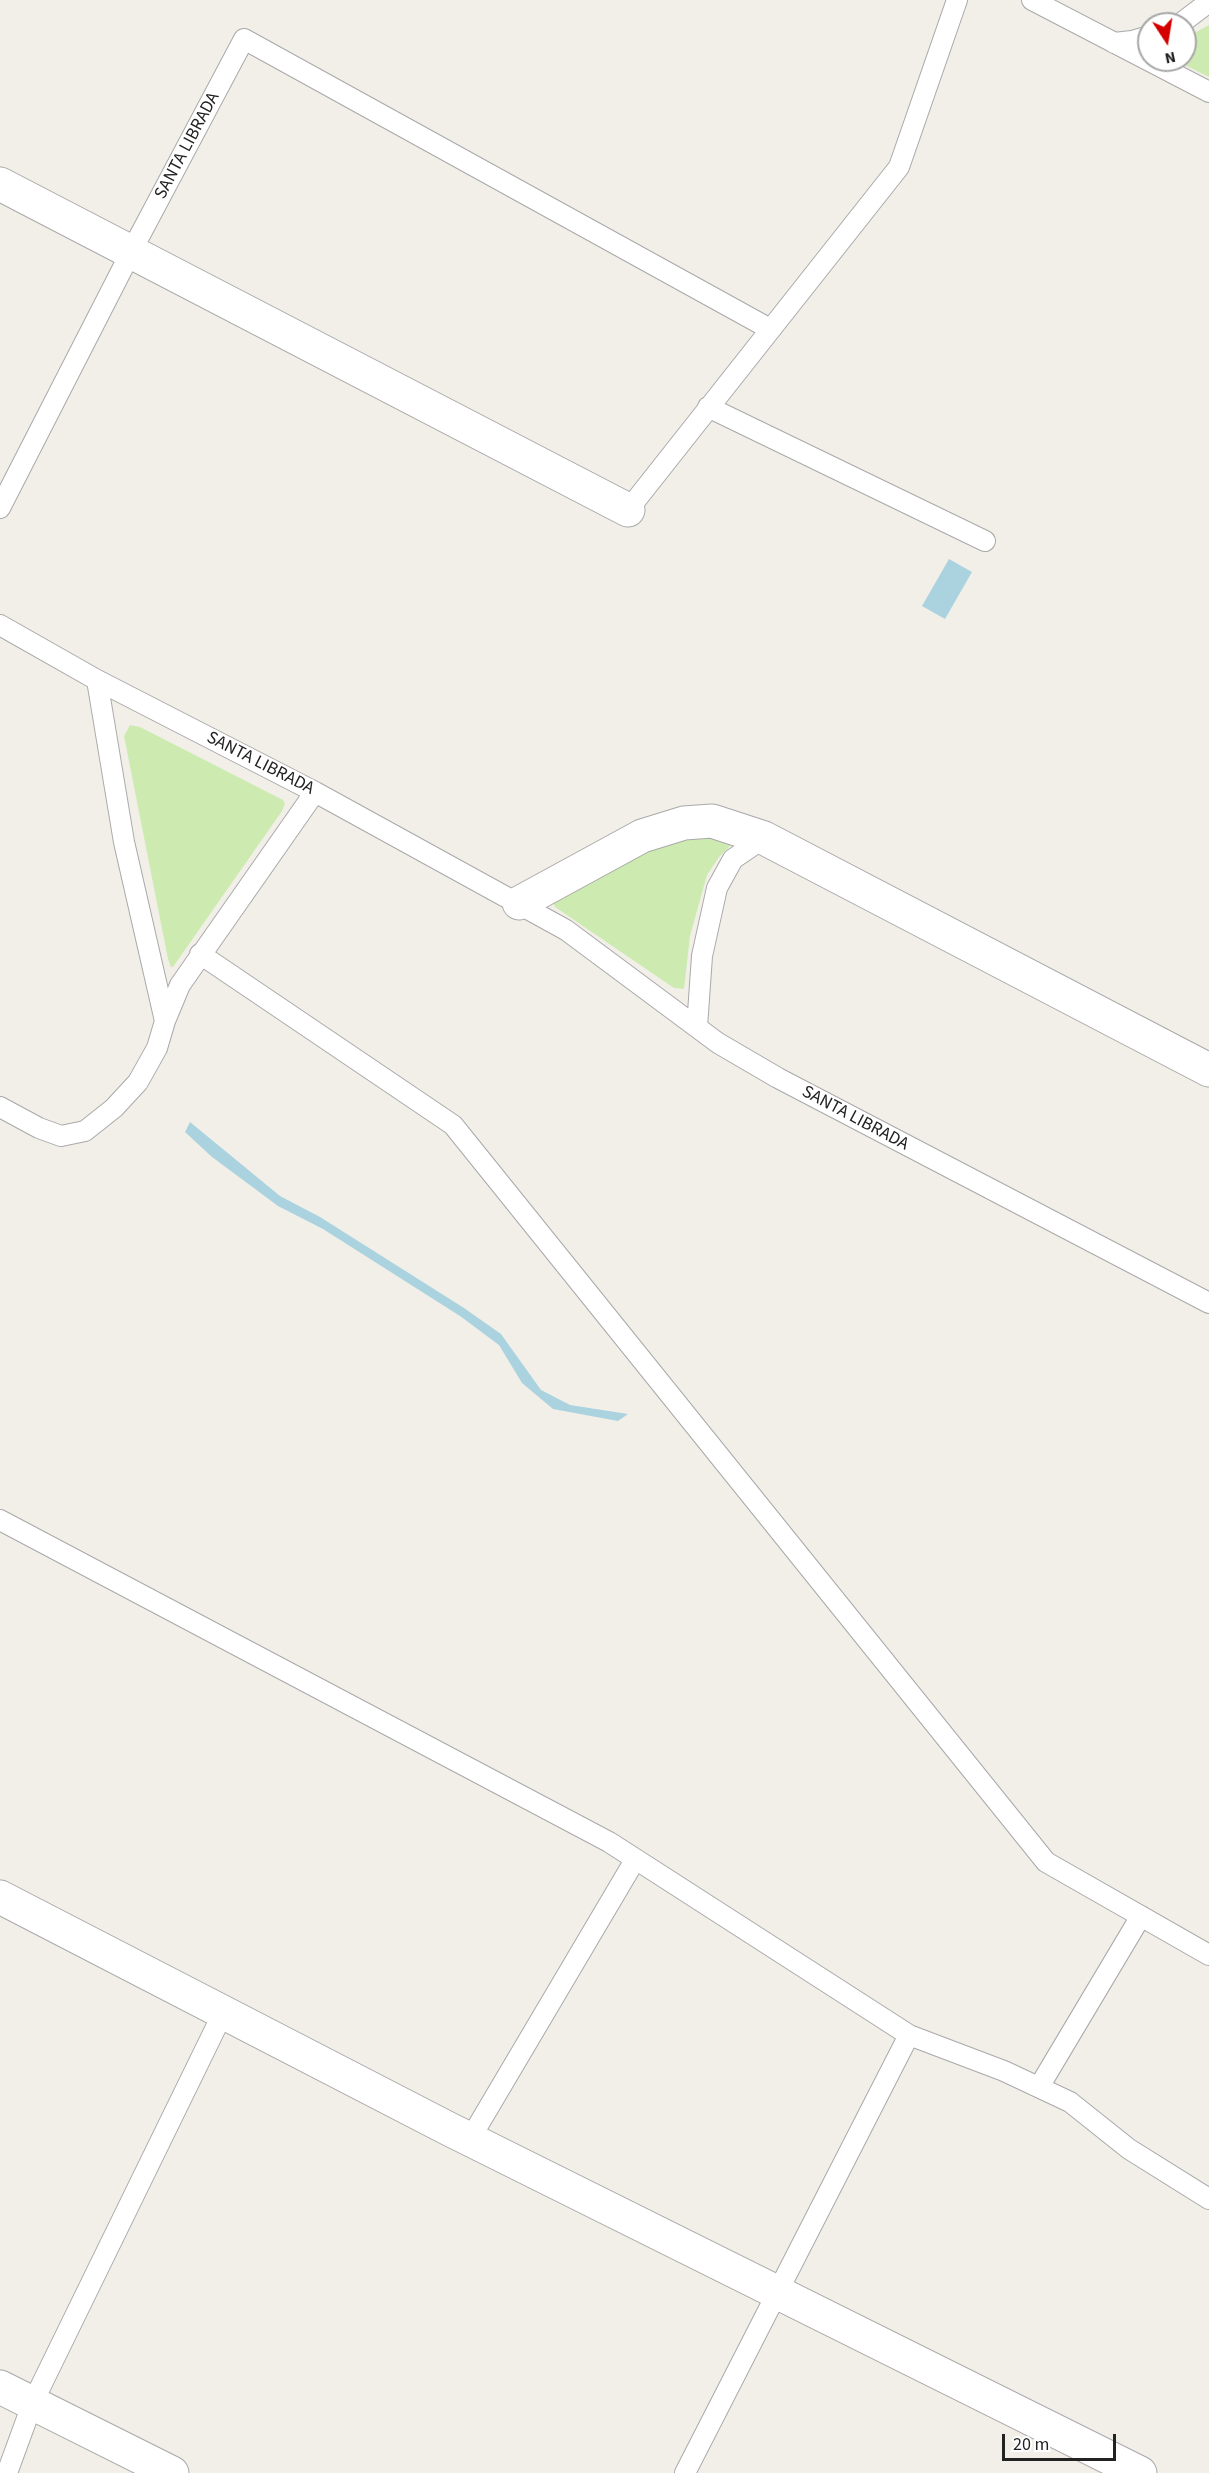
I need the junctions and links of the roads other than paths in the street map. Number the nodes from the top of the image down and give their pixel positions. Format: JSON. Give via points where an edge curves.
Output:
{"nodes":[{"id":1,"x":957,"y":0,"type":"edge"},
{"id":2,"x":1032,"y":0,"type":"edge"},
{"id":3,"x":1209,"y":2,"type":"edge"},
{"id":4,"x":1196,"y":12,"type":"edge"},
{"id":5,"x":1137,"y":40,"type":"edge"},
{"id":6,"x":1114,"y":43,"type":"junction"},
{"id":7,"x":1209,"y":92,"type":"edge"},
{"id":8,"x":0,"y":184,"type":"edge"},
{"id":9,"x":131,"y":252,"type":"junction"},
{"id":10,"x":770,"y":329,"type":"junction"},
{"id":11,"x":708,"y":407,"type":"junction"},
{"id":12,"x":0,"y":508,"type":"edge"},
{"id":13,"x":628,"y":510,"type":"joint"},
{"id":14,"x":985,"y":541,"type":"dead end"},
{"id":15,"x":0,"y":625,"type":"edge"},
{"id":16,"x":97,"y":680,"type":"junction"},
{"id":17,"x":315,"y":792,"type":"junction"},
{"id":18,"x":764,"y":838,"type":"junction"},
{"id":19,"x":519,"y":903,"type":"junction"},
{"id":20,"x":200,"y":954,"type":"junction"},
{"id":21,"x":165,"y":1021,"type":"junction"},
{"id":22,"x":697,"y":1026,"type":"junction"},
{"id":23,"x":1209,"y":1070,"type":"edge"},
{"id":24,"x":0,"y":1107,"type":"edge"},
{"id":25,"x":1209,"y":1303,"type":"edge"},
{"id":26,"x":0,"y":1520,"type":"edge"},
{"id":27,"x":635,"y":1860,"type":"junction"},
{"id":28,"x":0,"y":1897,"type":"edge"},
{"id":29,"x":1141,"y":1916,"type":"junction"},
{"id":30,"x":1209,"y":1955,"type":"edge"},
{"id":31,"x":223,"y":2013,"type":"junction"},
{"id":32,"x":909,"y":2035,"type":"junction"},
{"id":33,"x":1039,"y":2087,"type":"junction"},
{"id":34,"x":470,"y":2139,"type":"junction"},
{"id":35,"x":1209,"y":2199,"type":"edge"},
{"id":36,"x":777,"y":2292,"type":"junction"},
{"id":37,"x":0,"y":2387,"type":"edge"},
{"id":38,"x":33,"y":2402,"type":"junction"},
{"id":39,"x":7,"y":2473,"type":"edge"},
{"id":40,"x":172,"y":2473,"type":"edge"},
{"id":41,"x":685,"y":2473,"type":"edge"},
{"id":42,"x":1140,"y":2473,"type":"edge"}],
"edges":[{"from":1,"to":10,"type":"lane","via":[[899,167]]},
{"from":2,"to":6,"type":"lane"},
{"from":3,"to":4,"type":"lane"},
{"from":5,"to":6,"type":"lane"},
{"from":6,"to":7,"type":"lane"},
{"from":8,"to":9,"type":"street"},
{"from":9,"to":10,"type":"lane","name":"SANTA LIBRADA","via":[[244,39]]},
{"from":9,"to":12,"type":"lane","name":"SANTA LIBRADA"},
{"from":9,"to":13,"type":"street"},
{"from":10,"to":11,"type":"lane"},
{"from":11,"to":13,"type":"lane"},
{"from":11,"to":14,"type":"lane"},
{"from":15,"to":16,"type":"lane","name":"SANTA LIBRADA"},
{"from":16,"to":17,"type":"lane","name":"SANTA LIBRADA"},
{"from":16,"to":21,"type":"lane","via":[[124,842]]},
{"from":17,"to":19,"type":"lane","name":"SANTA LIBRADA"},
{"from":17,"to":20,"type":"lane"},
{"from":18,"to":19,"type":"street","via":[[712,820],[684,823],[642,836]]},
{"from":18,"to":22,"type":"lane","via":[[733,859],[717,888],[702,956]]},
{"from":18,"to":23,"type":"street"},
{"from":19,"to":22,"type":"lane","name":"SANTA LIBRADA","via":[[566,930]]},
{"from":20,"to":21,"type":"lane","via":[[180,985]]},
{"from":20,"to":29,"type":"lane","via":[[453,1125],[1046,1862]]},
{"from":21,"to":24,"type":"lane","via":[[157,1048],[138,1082],[85,1131],[61,1136]]},
{"from":22,"to":25,"type":"lane","name":"SANTA LIBRADA","via":[[778,1078]]},
{"from":26,"to":27,"type":"lane","via":[[609,1842]]},
{"from":27,"to":32,"type":"lane"},
{"from":27,"to":34,"type":"lane"},
{"from":28,"to":31,"type":"street"},
{"from":29,"to":30,"type":"lane"},
{"from":29,"to":33,"type":"lane"},
{"from":31,"to":34,"type":"street"},
{"from":31,"to":38,"type":"lane"},
{"from":32,"to":33,"type":"lane"},
{"from":32,"to":36,"type":"lane"},
{"from":33,"to":35,"type":"lane","via":[[1070,2102],[1128,2149]]},
{"from":34,"to":36,"type":"street"},
{"from":36,"to":41,"type":"lane"},
{"from":36,"to":42,"type":"street"},
{"from":37,"to":38,"type":"street"},
{"from":38,"to":39,"type":"lane"},
{"from":38,"to":40,"type":"street"}]}
